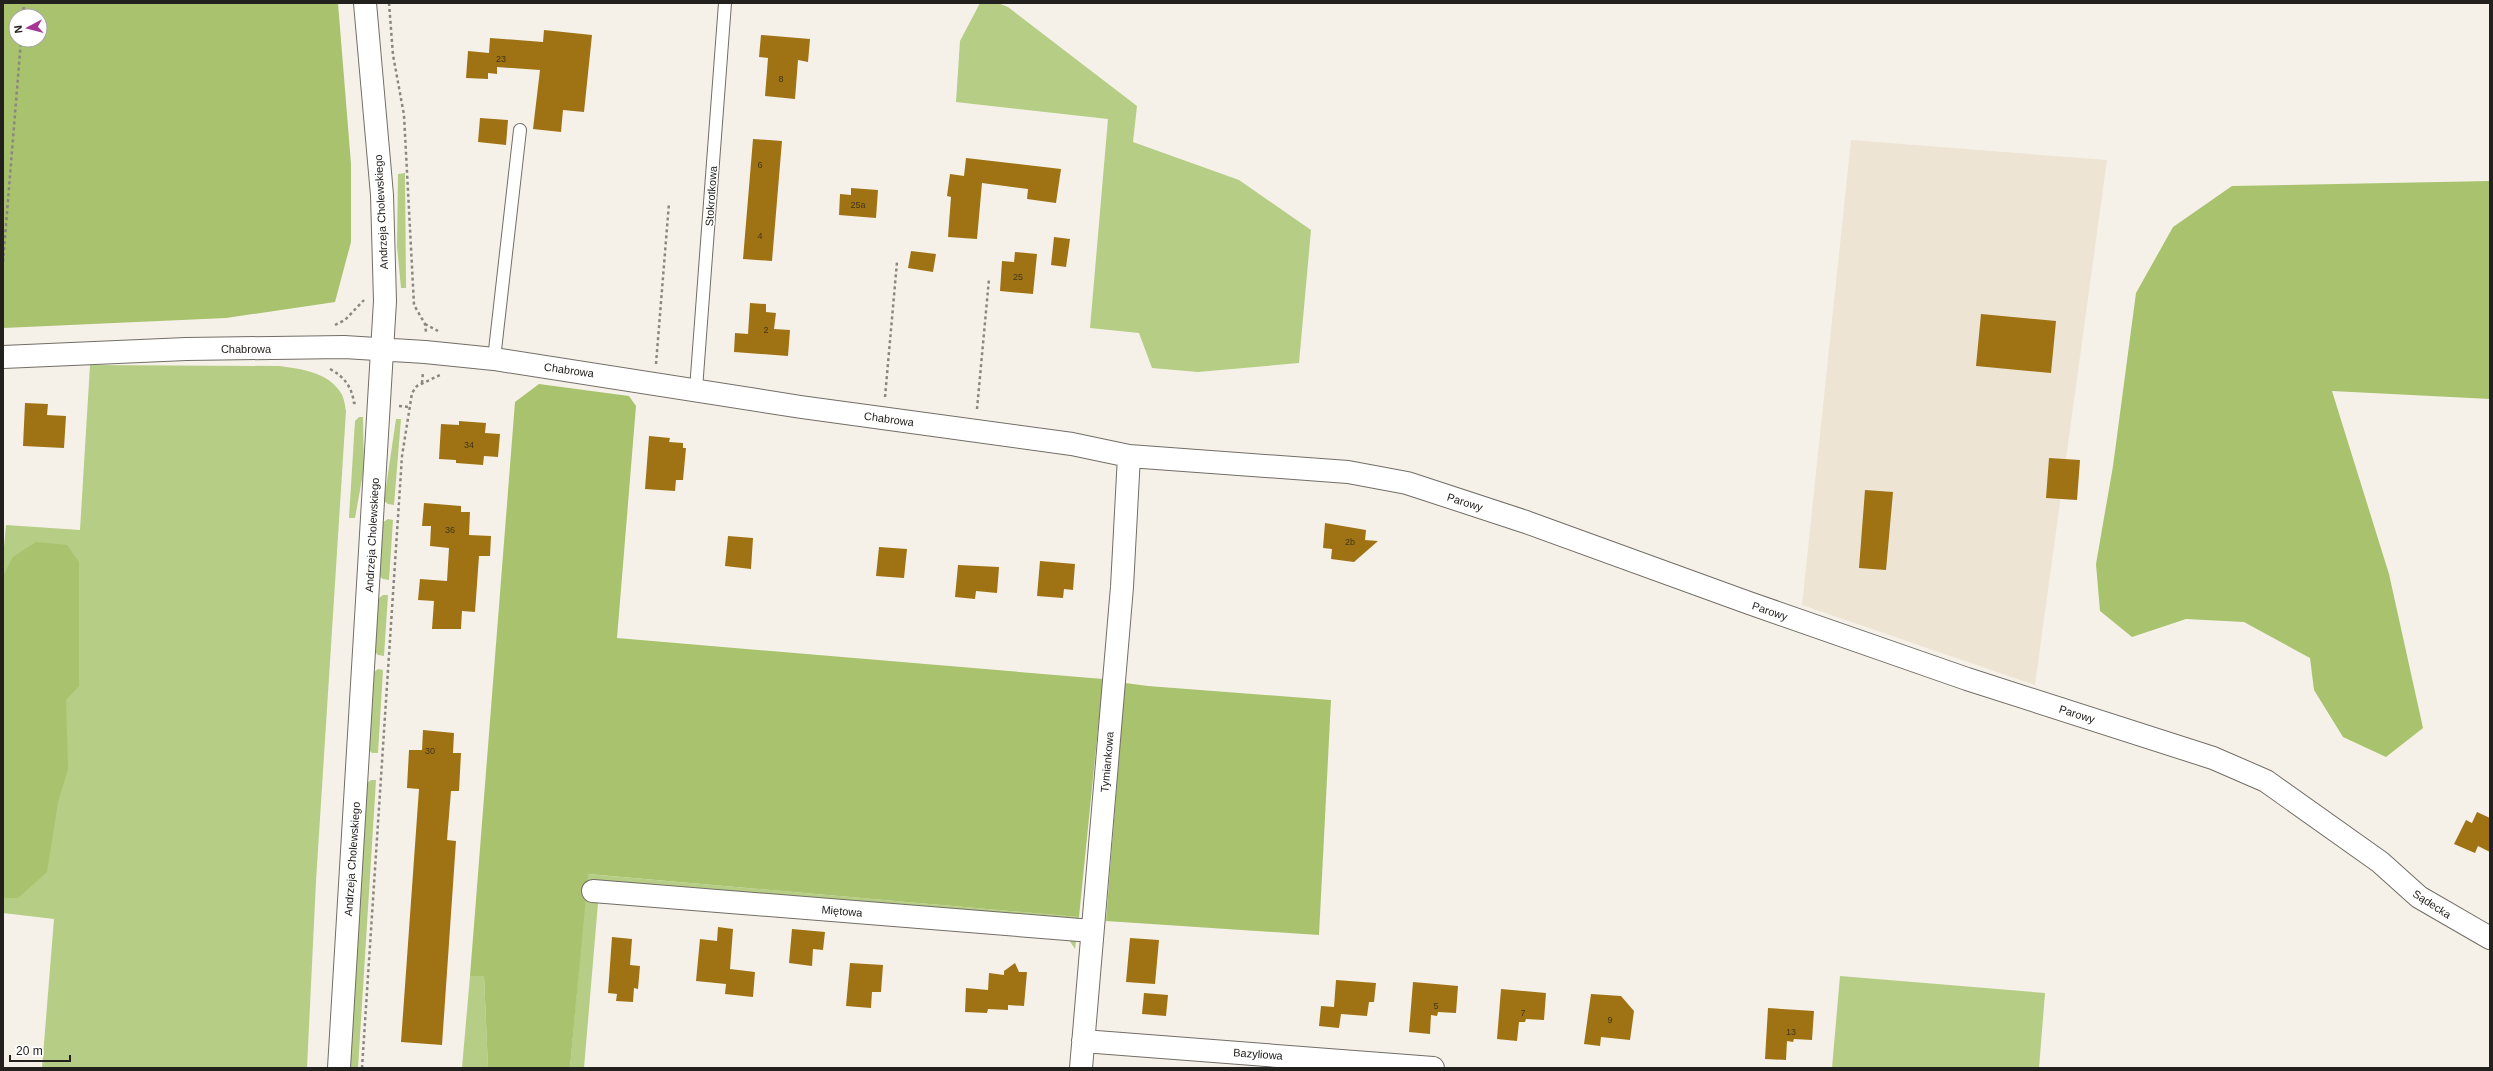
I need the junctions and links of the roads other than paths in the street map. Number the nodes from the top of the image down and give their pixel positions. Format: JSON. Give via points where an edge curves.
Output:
{"nodes":[{"id":1,"x":365,"y":3,"type":"edge"},
{"id":2,"x":725,"y":3,"type":"edge"},
{"id":3,"x":520,"y":130,"type":"dead end"},
{"id":4,"x":382,"y":350,"type":"junction"},
{"id":5,"x":3,"y":357,"type":"edge"},
{"id":6,"x":494,"y":359,"type":"junction"},
{"id":7,"x":696,"y":389,"type":"junction"},
{"id":8,"x":1129,"y":456,"type":"junction"},
{"id":9,"x":2380,"y":862,"type":"joint"},
{"id":10,"x":592,"y":891,"type":"dead end"},
{"id":11,"x":1092,"y":931,"type":"junction"},
{"id":12,"x":2490,"y":938,"type":"edge"},
{"id":13,"x":1083,"y":1041,"type":"junction"},
{"id":14,"x":339,"y":1068,"type":"edge"},
{"id":15,"x":1081,"y":1068,"type":"edge"},
{"id":16,"x":1433,"y":1068,"type":"edge"}],
"edges":[{"from":1,"to":4,"type":"street","name":"Andrzeja Cholewskiego","via":[[382,195],[385,301]]},
{"from":2,"to":7,"type":"lane","name":"Stokrotkowa"},
{"from":3,"to":6,"type":"lane"},
{"from":4,"to":5,"type":"street","name":"Chabrowa","via":[[344,347],[186,349]]},
{"from":4,"to":6,"type":"street","name":"Chabrowa"},
{"from":4,"to":14,"type":"street","name":"Andrzeja Cholewskiego"},
{"from":6,"to":7,"type":"street","name":"Chabrowa"},
{"from":7,"to":8,"type":"street","name":"Chabrowa","via":[[801,407],[1072,444]]},
{"from":8,"to":9,"type":"street","name":"Parowy","via":[[1348,472],[1414,485],[1526,522],[1967,679],[2213,758],[2266,782]]},
{"from":8,"to":11,"type":"street","name":"Tymiankowa","via":[[1122,587]]},
{"from":9,"to":12,"type":"street","name":"Sądecka","via":[[2419,897]]},
{"from":10,"to":11,"type":"street","name":"Miętowa"},
{"from":11,"to":13,"type":"street","name":"Tymiankowa"},
{"from":13,"to":15,"type":"street","name":"Tymiankowa"},
{"from":13,"to":16,"type":"street","name":"Bazyliowa"}]}
